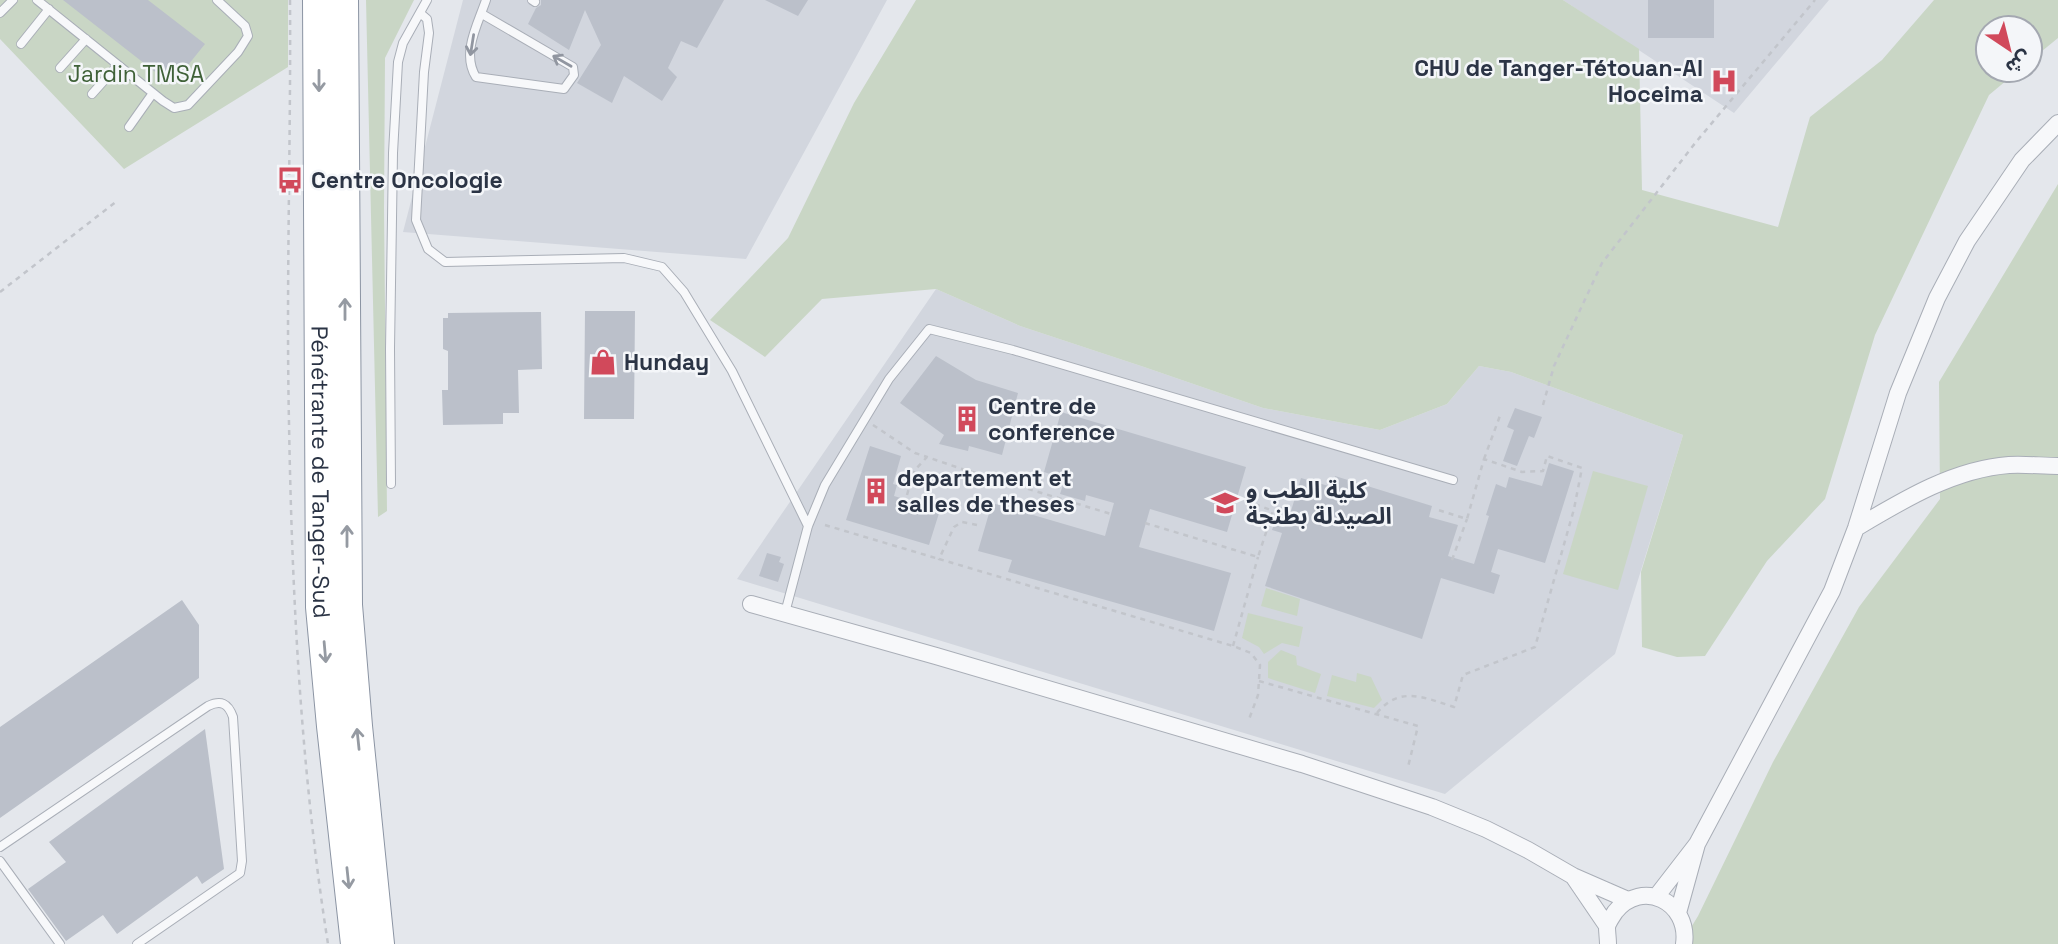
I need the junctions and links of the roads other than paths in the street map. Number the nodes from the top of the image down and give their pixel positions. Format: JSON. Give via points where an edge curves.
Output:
{"nodes":[{"id":1,"x":13,"y":0,"type":"edge"},
{"id":2,"x":37,"y":0,"type":"edge"},
{"id":3,"x":217,"y":0,"type":"edge"},
{"id":4,"x":318,"y":0,"type":"edge"},
{"id":5,"x":343,"y":0,"type":"edge"},
{"id":6,"x":427,"y":0,"type":"edge"},
{"id":7,"x":486,"y":0,"type":"edge"},
{"id":8,"x":49,"y":9,"type":"junction"},
{"id":9,"x":0,"y":13,"type":"edge"},
{"id":10,"x":420,"y":13,"type":"junction"},
{"id":11,"x":482,"y":14,"type":"junction"},
{"id":12,"x":86,"y":39,"type":"junction"},
{"id":13,"x":22,"y":44,"type":"dead end"},
{"id":14,"x":118,"y":65,"type":"junction"},
{"id":15,"x":60,"y":68,"type":"dead end"},
{"id":16,"x":153,"y":93,"type":"junction"},
{"id":17,"x":92,"y":94,"type":"dead end"},
{"id":18,"x":2058,"y":123,"type":"edge"},
{"id":19,"x":129,"y":127,"type":"dead end"},
{"id":20,"x":2058,"y":466,"type":"edge"},
{"id":21,"x":1453,"y":480,"type":"dead end"},
{"id":22,"x":391,"y":484,"type":"dead end"},
{"id":23,"x":808,"y":526,"type":"junction"},
{"id":24,"x":1856,"y":528,"type":"junction"},
{"id":25,"x":751,"y":604,"type":"dead end"},
{"id":26,"x":785,"y":613,"type":"junction"},
{"id":27,"x":1697,"y":844,"type":"junction"},
{"id":28,"x":0,"y":847,"type":"edge"},
{"id":29,"x":0,"y":861,"type":"edge"},
{"id":30,"x":1573,"y":876,"type":"junction"},
{"id":31,"x":1656,"y":897,"type":"junction"},
{"id":32,"x":1628,"y":900,"type":"junction"},
{"id":33,"x":1678,"y":913,"type":"junction"},
{"id":34,"x":1607,"y":926,"type":"junction"},
{"id":35,"x":60,"y":944,"type":"edge"},
{"id":36,"x":137,"y":944,"type":"edge"},
{"id":37,"x":356,"y":944,"type":"edge"},
{"id":38,"x":379,"y":944,"type":"edge"},
{"id":39,"x":1608,"y":944,"type":"edge"},
{"id":40,"x":1684,"y":944,"type":"edge"}],
"edges":[{"from":1,"to":9,"type":"lane"},
{"from":2,"to":8,"type":"lane"},
{"from":3,"to":16,"type":"lane","via":[[245,26],[248,36],[238,52],[188,105],[174,108]]},
{"from":4,"to":37,"type":"highway","name":"Pénétrante de Tanger-Sud","one_way":true,"via":[[321,607]]},
{"from":38,"to":5,"type":"highway","name":"Pénétrante de Tanger-Sud","one_way":true,"via":[[347,605]]},
{"from":6,"to":10,"type":"lane"},
{"from":7,"to":11,"type":"lane"},
{"from":8,"to":12,"type":"lane"},
{"from":8,"to":13,"type":"lane"},
{"from":10,"to":22,"type":"lane","via":[[398,62]]},
{"from":10,"to":23,"type":"lane","via":[[427,19],[429,33],[416,220],[429,249],[445,262],[624,258],[662,267],[684,292],[732,371]]},
{"from":11,"to":11,"type":"lane","one_way":true,"via":[[470,55],[476,77],[564,89],[574,75],[573,67]]},
{"from":12,"to":14,"type":"lane"},
{"from":12,"to":15,"type":"lane"},
{"from":14,"to":16,"type":"lane"},
{"from":14,"to":17,"type":"lane"},
{"from":16,"to":19,"type":"lane"},
{"from":18,"to":24,"type":"street","via":[[2022,160],[1967,241],[1937,298],[1898,393]]},
{"from":20,"to":24,"type":"street","via":[[2009,465],[1973,471],[1937,484]]},
{"from":21,"to":23,"type":"lane","via":[[929,329],[864,419],[825,485]]},
{"from":23,"to":26,"type":"lane"},
{"from":24,"to":27,"type":"street","via":[[1832,591]]},
{"from":25,"to":26,"type":"street"},
{"from":26,"to":30,"type":"street","via":[[1302,764],[1419,803],[1486,829]]},
{"from":27,"to":31,"type":"street"},
{"from":27,"to":33,"type":"street"},
{"from":28,"to":36,"type":"lane","via":[[208,706],[226,704],[233,717],[240,873]]},
{"from":29,"to":35,"type":"lane"},
{"from":30,"to":32,"type":"street"},
{"from":30,"to":34,"type":"street"},
{"from":31,"to":32,"type":"street"},
{"from":31,"to":33,"type":"street"},
{"from":32,"to":34,"type":"street"},
{"from":33,"to":40,"type":"street","via":[[1686,931]]},
{"from":34,"to":39,"type":"street"}]}
